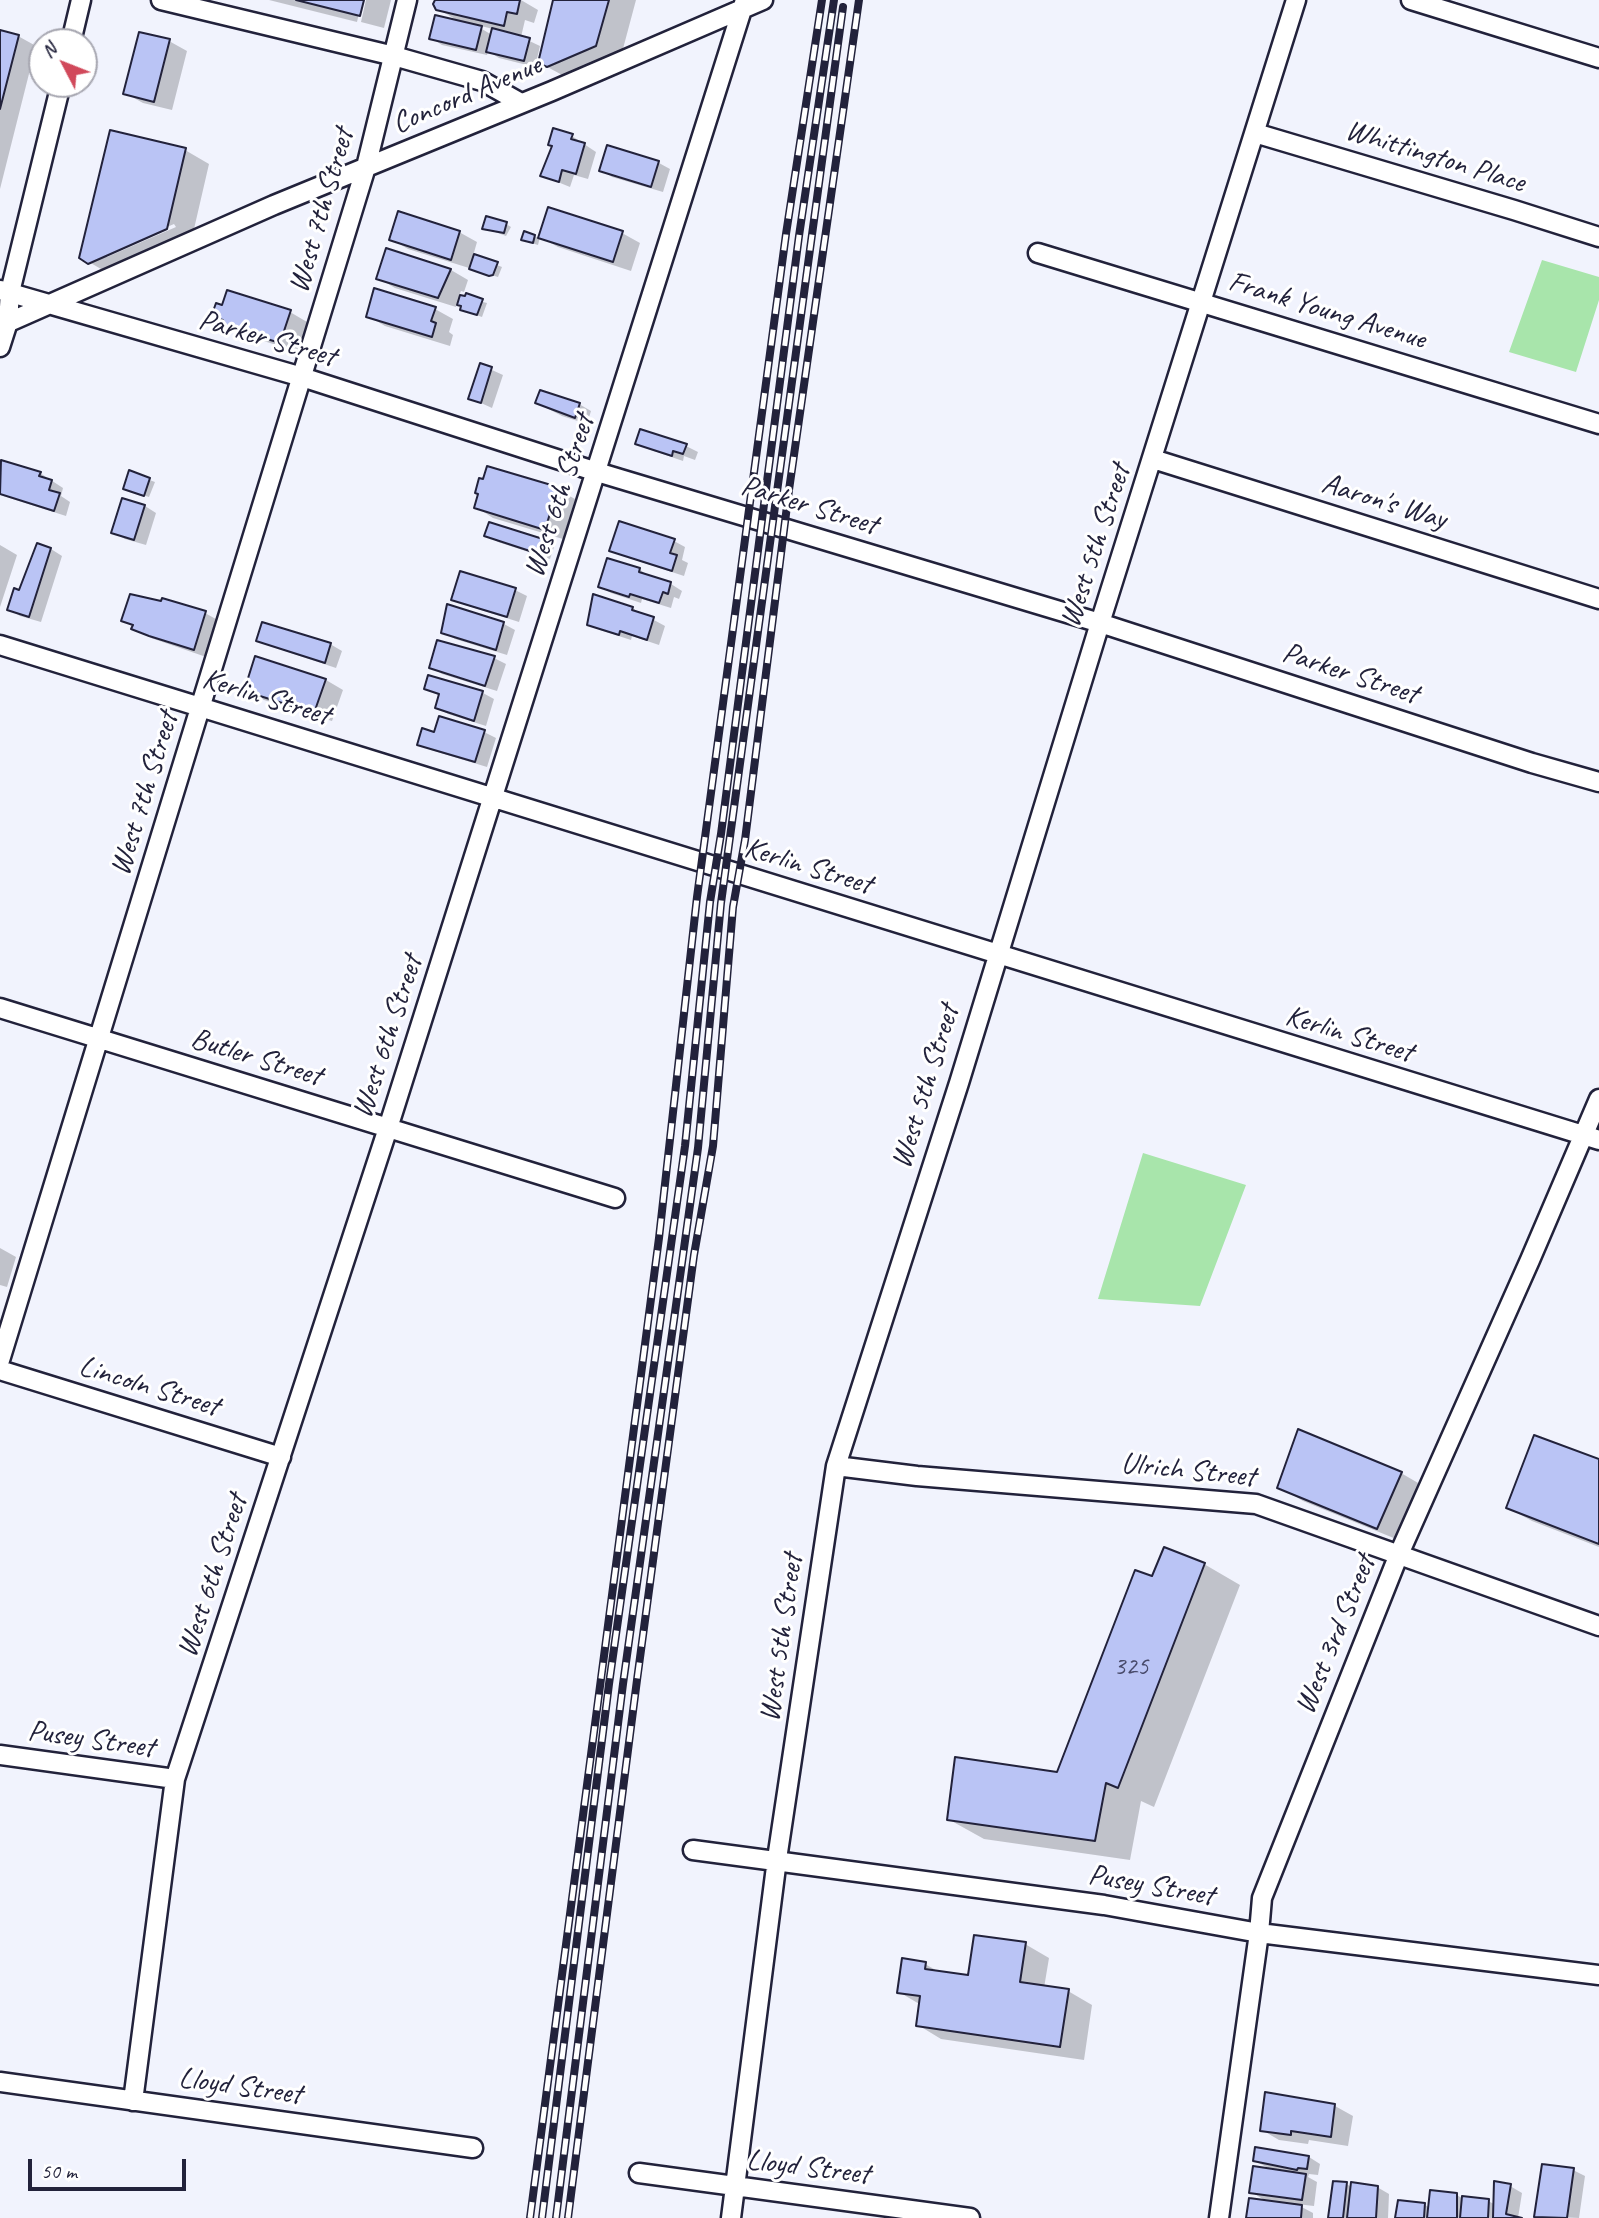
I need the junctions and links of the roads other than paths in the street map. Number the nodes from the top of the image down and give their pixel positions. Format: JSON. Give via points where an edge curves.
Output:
{"nodes":[{"id":1,"x":81,"y":0,"type":"edge"},
{"id":2,"x":160,"y":0,"type":"edge"},
{"id":3,"x":407,"y":0,"type":"edge"},
{"id":4,"x":763,"y":0,"type":"edge"},
{"id":5,"x":1296,"y":0,"type":"edge"},
{"id":6,"x":1411,"y":0,"type":"edge"},
{"id":7,"x":744,"y":4,"type":"edge"},
{"id":8,"x":74,"y":28,"type":"edge"},
{"id":9,"x":394,"y":56,"type":"junction"},
{"id":10,"x":1599,"y":58,"type":"edge"},
{"id":11,"x":57,"y":98,"type":"edge"},
{"id":12,"x":521,"y":103,"type":"junction"},
{"id":13,"x":1255,"y":133,"type":"junction"},
{"id":14,"x":366,"y":167,"type":"junction"},
{"id":15,"x":1599,"y":237,"type":"edge"},
{"id":16,"x":1038,"y":253,"type":"dead end"},
{"id":17,"x":5,"y":291,"type":"edge"},
{"id":18,"x":1202,"y":301,"type":"junction"},
{"id":19,"x":48,"y":304,"type":"junction"},
{"id":20,"x":4,"y":324,"type":"edge"},
{"id":21,"x":0,"y":347,"type":"edge"},
{"id":22,"x":302,"y":377,"type":"junction"},
{"id":23,"x":1599,"y":424,"type":"edge"},
{"id":24,"x":1153,"y":458,"type":"junction"},
{"id":25,"x":597,"y":471,"type":"junction"},
{"id":26,"x":1599,"y":599,"type":"edge"},
{"id":27,"x":1100,"y":623,"type":"junction"},
{"id":28,"x":0,"y":645,"type":"edge"},
{"id":29,"x":201,"y":707,"type":"junction"},
{"id":30,"x":1599,"y":782,"type":"edge"},
{"id":31,"x":492,"y":798,"type":"junction"},
{"id":32,"x":996,"y":955,"type":"junction"},
{"id":33,"x":0,"y":1008,"type":"edge"},
{"id":34,"x":100,"y":1039,"type":"junction"},
{"id":35,"x":1599,"y":1099,"type":"edge"},
{"id":36,"x":388,"y":1128,"type":"junction"},
{"id":37,"x":1591,"y":1138,"type":"edge"},
{"id":38,"x":615,"y":1198,"type":"dead end"},
{"id":39,"x":0,"y":1360,"type":"edge"},
{"id":40,"x":0,"y":1370,"type":"edge"},
{"id":41,"x":281,"y":1457,"type":"junction"},
{"id":42,"x":836,"y":1466,"type":"junction"},
{"id":43,"x":1399,"y":1554,"type":"junction"},
{"id":44,"x":1599,"y":1626,"type":"edge"},
{"id":45,"x":0,"y":1755,"type":"edge"},
{"id":46,"x":175,"y":1779,"type":"junction"},
{"id":47,"x":693,"y":1850,"type":"dead end"},
{"id":48,"x":777,"y":1859,"type":"junction"},
{"id":49,"x":1259,"y":1933,"type":"junction"},
{"id":50,"x":1599,"y":1975,"type":"edge"},
{"id":51,"x":0,"y":2082,"type":"edge"},
{"id":52,"x":133,"y":2101,"type":"junction"},
{"id":53,"x":473,"y":2148,"type":"dead end"},
{"id":54,"x":639,"y":2173,"type":"dead end"},
{"id":55,"x":736,"y":2187,"type":"junction"},
{"id":56,"x":732,"y":2218,"type":"edge"},
{"id":57,"x":970,"y":2218,"type":"edge"},
{"id":58,"x":1219,"y":2218,"type":"edge"}],
"edges":[{"from":1,"to":8,"type":"street"},
{"from":2,"to":9,"type":"street"},
{"from":3,"to":9,"type":"street","name":"West 7th Street"},
{"from":4,"to":7,"type":"street","name":"Concord Avenue"},
{"from":5,"to":13,"type":"street","name":"West 5th Street"},
{"from":6,"to":10,"type":"street"},
{"from":7,"to":12,"type":"street","name":"Concord Avenue"},
{"from":7,"to":25,"type":"street","name":"West 6th Street"},
{"from":9,"to":12,"type":"street","via":[[482,81]]},
{"from":9,"to":14,"type":"street","name":"West 7th Street"},
{"from":11,"to":17,"type":"street"},
{"from":12,"to":14,"type":"street","name":"Concord Avenue"},
{"from":13,"to":15,"type":"street","name":"Whittington Place"},
{"from":13,"to":18,"type":"street","name":"West 5th Street"},
{"from":14,"to":19,"type":"street","name":"Concord Avenue"},
{"from":14,"to":22,"type":"street","name":"West 7th Street"},
{"from":16,"to":18,"type":"street","name":"Frank Young Avenue"},
{"from":17,"to":19,"type":"street","name":"Parker Street"},
{"from":17,"to":20,"type":"street"},
{"from":18,"to":23,"type":"street","name":"Frank Young Avenue"},
{"from":18,"to":24,"type":"street","name":"West 5th Street"},
{"from":19,"to":20,"type":"street","name":"Concord Avenue"},
{"from":19,"to":22,"type":"street","name":"Parker Street"},
{"from":20,"to":21,"type":"street"},
{"from":22,"to":25,"type":"street","name":"Parker Street"},
{"from":22,"to":29,"type":"street","name":"West 7th Street"},
{"from":24,"to":26,"type":"street","name":"Aaron's Way"},
{"from":24,"to":27,"type":"street","name":"West 5th Street"},
{"from":25,"to":27,"type":"street","name":"Parker Street"},
{"from":25,"to":31,"type":"street","name":"West 6th Street"},
{"from":27,"to":30,"type":"street","name":"Parker Street"},
{"from":27,"to":32,"type":"street","name":"West 5th Street"},
{"from":28,"to":29,"type":"street","name":"Kerlin Street"},
{"from":29,"to":31,"type":"street","name":"Kerlin Street"},
{"from":29,"to":34,"type":"street","name":"West 7th Street"},
{"from":31,"to":32,"type":"street","name":"Kerlin Street"},
{"from":31,"to":36,"type":"street","name":"West 6th Street"},
{"from":32,"to":37,"type":"street","name":"Kerlin Street"},
{"from":32,"to":42,"type":"street","name":"West 5th Street"},
{"from":33,"to":34,"type":"street","name":"Butler Street"},
{"from":34,"to":36,"type":"street","name":"Butler Street"},
{"from":34,"to":39,"type":"street","name":"West 7th Street"},
{"from":35,"to":37,"type":"street","name":"West 3rd Street"},
{"from":36,"to":38,"type":"street","name":"Butler Street"},
{"from":36,"to":41,"type":"street","name":"West 6th Street"},
{"from":37,"to":43,"type":"street","name":"West 3rd Street"},
{"from":40,"to":41,"type":"street","name":"Lincoln Street"},
{"from":41,"to":46,"type":"street","name":"West 6th Street"},
{"from":42,"to":43,"type":"street","name":"Ulrich Street","via":[[1256,1504]]},
{"from":42,"to":48,"type":"street","name":"West 5th Street"},
{"from":43,"to":44,"type":"street","name":"Ulrich Street"},
{"from":43,"to":49,"type":"street","name":"West 3rd Street","via":[[1262,1898]]},
{"from":45,"to":46,"type":"street","name":"Pusey Street"},
{"from":46,"to":52,"type":"street","name":"West 6th Street"},
{"from":47,"to":48,"type":"street","name":"Pusey Street"},
{"from":48,"to":49,"type":"street","name":"Pusey Street","via":[[1104,1905]]},
{"from":48,"to":55,"type":"street","name":"West 5th Street"},
{"from":49,"to":50,"type":"street","name":"Pusey Street"},
{"from":49,"to":58,"type":"street","name":"West 3rd Street"},
{"from":51,"to":52,"type":"street","name":"Lloyd Street"},
{"from":52,"to":53,"type":"street","name":"Lloyd Street"},
{"from":54,"to":55,"type":"street","name":"Lloyd Street"},
{"from":55,"to":56,"type":"street","name":"West 5th Street"},
{"from":55,"to":57,"type":"street","name":"Lloyd Street"}]}
